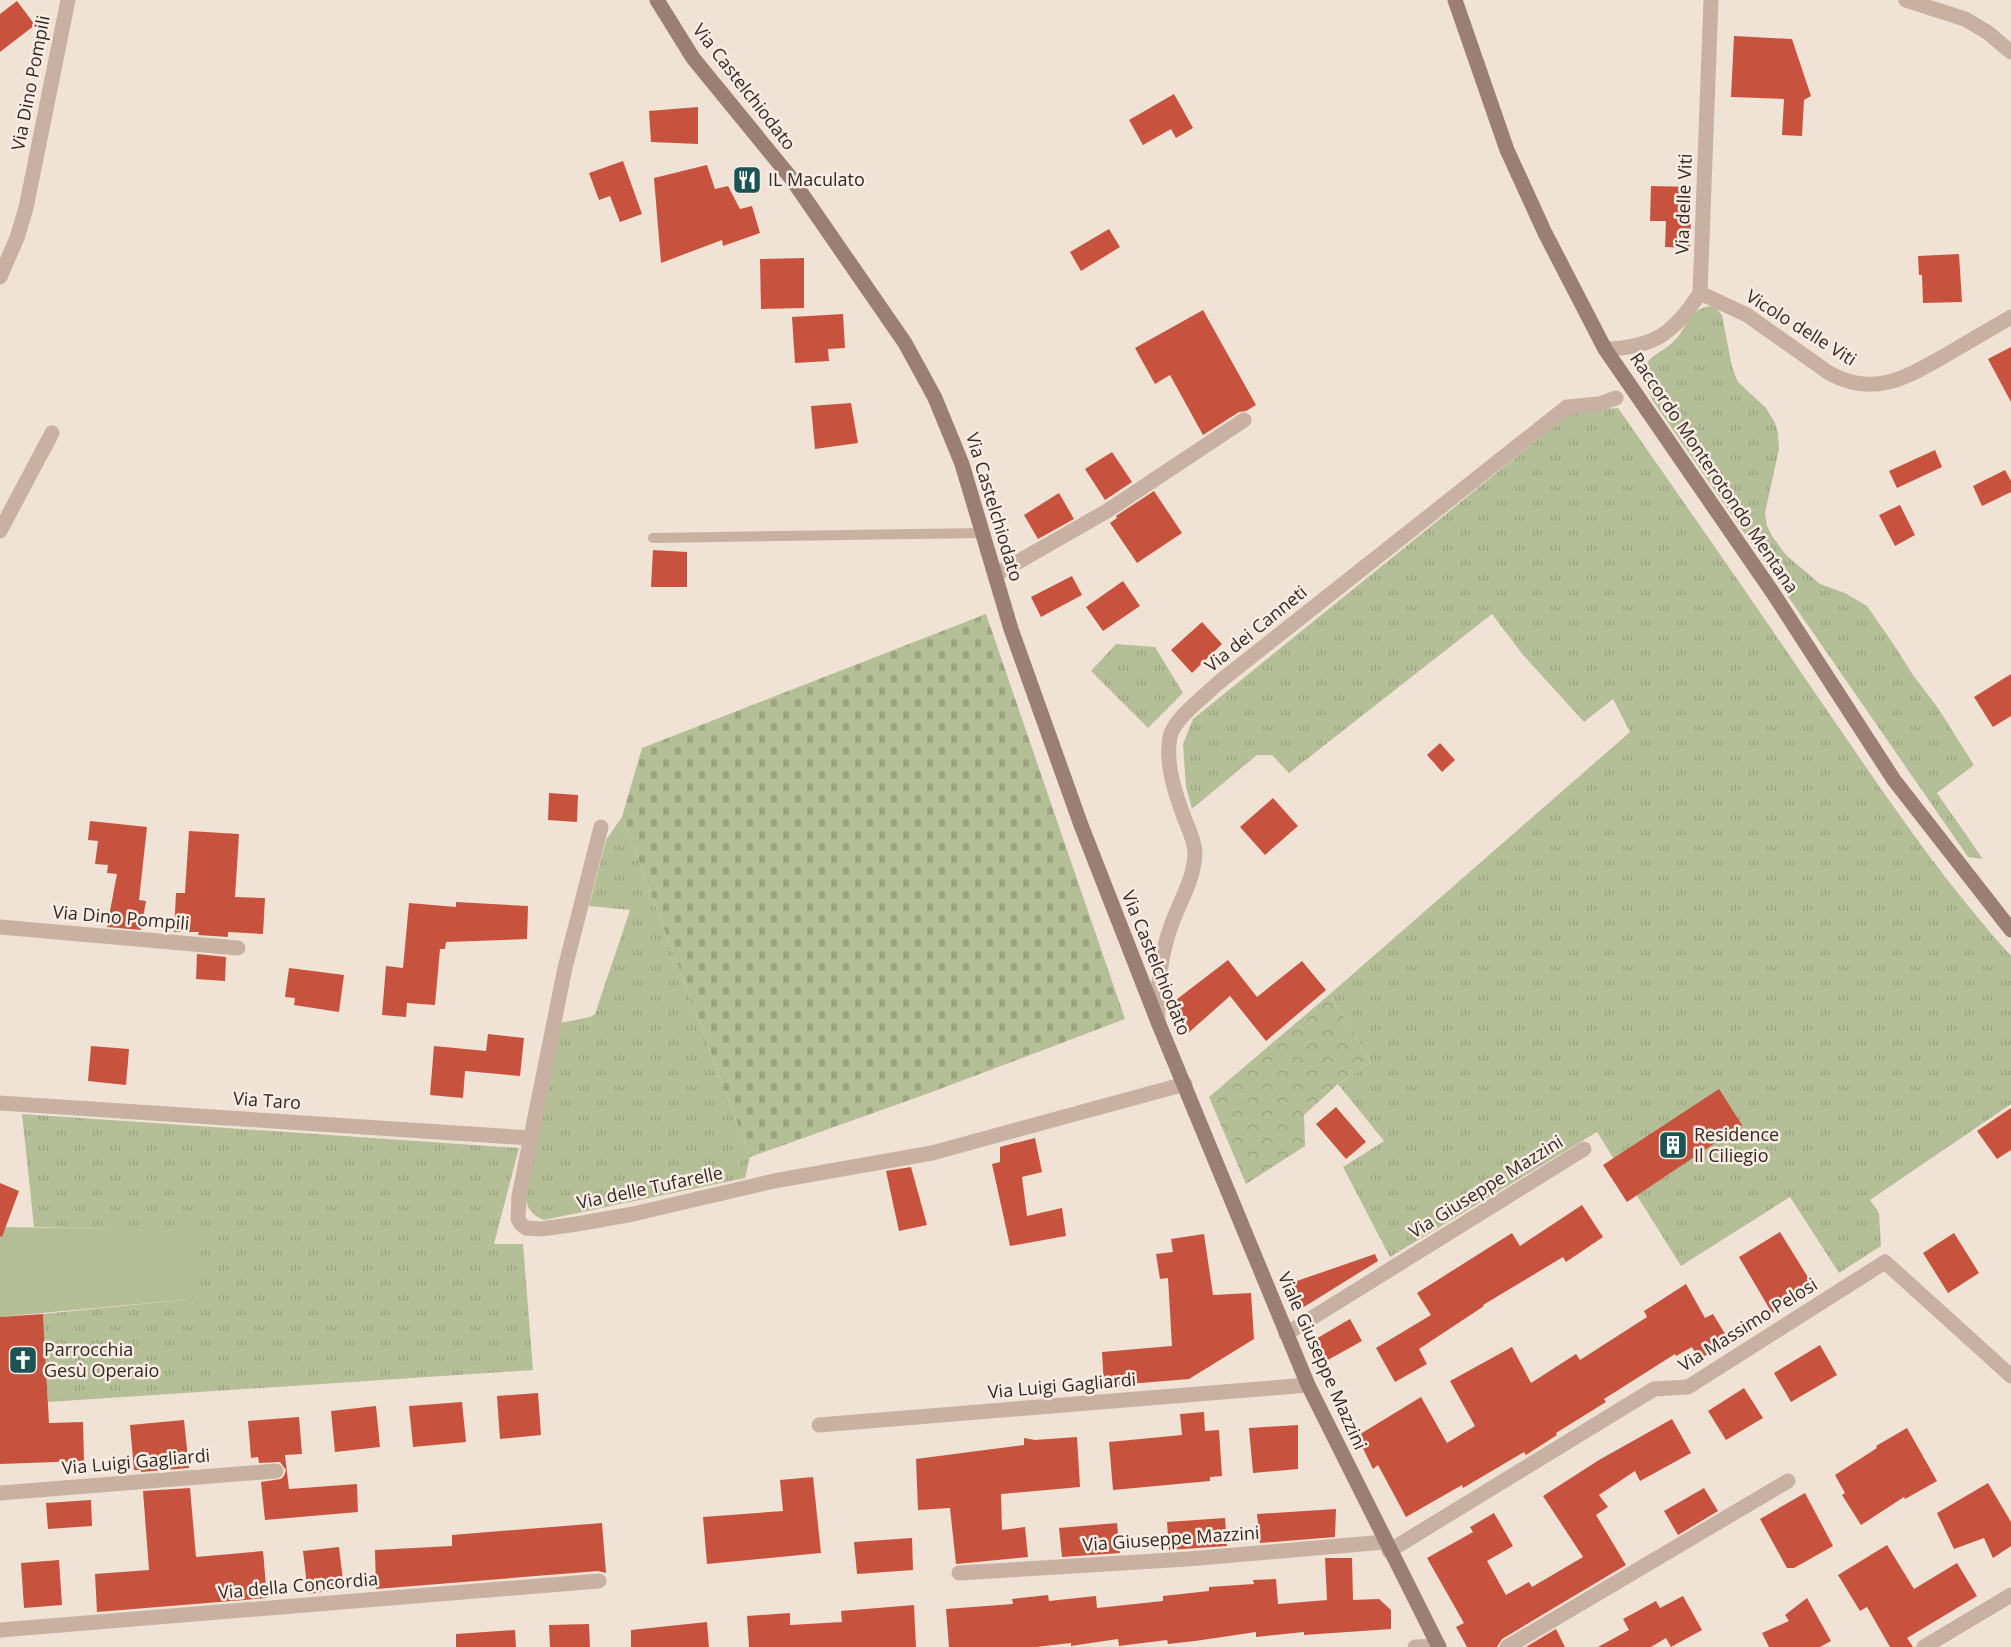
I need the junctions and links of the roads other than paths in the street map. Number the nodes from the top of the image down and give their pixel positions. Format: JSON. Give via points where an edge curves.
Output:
{"nodes":[{"id":1,"x":68,"y":0,"type":"edge"},
{"id":2,"x":657,"y":0,"type":"edge"},
{"id":3,"x":1455,"y":0,"type":"edge"},
{"id":4,"x":1711,"y":0,"type":"edge"},
{"id":5,"x":1906,"y":0,"type":"edge"},
{"id":6,"x":2011,"y":52,"type":"edge"},
{"id":7,"x":0,"y":277,"type":"edge"},
{"id":8,"x":1700,"y":292,"type":"junction"},
{"id":9,"x":2011,"y":317,"type":"edge"},
{"id":10,"x":1605,"y":349,"type":"junction"},
{"id":11,"x":1616,"y":398,"type":"dead end"},
{"id":12,"x":1244,"y":420,"type":"dead end"},
{"id":13,"x":52,"y":433,"type":"dead end"},
{"id":14,"x":0,"y":531,"type":"edge"},
{"id":15,"x":982,"y":532,"type":"junction"},
{"id":16,"x":653,"y":538,"type":"dead end"},
{"id":17,"x":995,"y":575,"type":"junction"},
{"id":18,"x":601,"y":827,"type":"dead end"},
{"id":19,"x":0,"y":927,"type":"edge"},
{"id":20,"x":2011,"y":930,"type":"edge"},
{"id":21,"x":238,"y":948,"type":"dead end"},
{"id":22,"x":1158,"y":1022,"type":"junction"},
{"id":23,"x":1185,"y":1084,"type":"junction"},
{"id":24,"x":0,"y":1103,"type":"edge"},
{"id":25,"x":531,"y":1138,"type":"junction"},
{"id":26,"x":1584,"y":1149,"type":"dead end"},
{"id":27,"x":1286,"y":1334,"type":"junction"},
{"id":28,"x":2011,"y":1376,"type":"edge"},
{"id":29,"x":1308,"y":1385,"type":"junction"},
{"id":30,"x":819,"y":1425,"type":"dead end"},
{"id":31,"x":276,"y":1471,"type":"dead end"},
{"id":32,"x":1788,"y":1481,"type":"dead end"},
{"id":33,"x":0,"y":1493,"type":"edge"},
{"id":34,"x":1387,"y":1546,"type":"junction"},
{"id":35,"x":959,"y":1573,"type":"dead end"},
{"id":36,"x":599,"y":1581,"type":"dead end"},
{"id":37,"x":2011,"y":1595,"type":"edge"},
{"id":38,"x":0,"y":1630,"type":"edge"},
{"id":39,"x":1439,"y":1646,"type":"edge"},
{"id":40,"x":1415,"y":1647,"type":"edge"},
{"id":41,"x":1507,"y":1647,"type":"edge"},
{"id":42,"x":1924,"y":1647,"type":"edge"}],
"edges":[{"from":1,"to":7,"type":"street","name":"Via Dino Pompili","via":[[23,219]]},
{"from":2,"to":15,"type":"street","name":"Via Castelchiodato","via":[[693,58],[791,178],[905,343],[954,441]]},
{"from":3,"to":10,"type":"street","name":"Raccordo Monterotondo Mentana","via":[[1507,150]]},
{"from":4,"to":8,"type":"street","name":"Via delle Viti"},
{"from":5,"to":6,"type":"street","via":[[1965,19]]},
{"from":8,"to":9,"type":"street","name":"Vicolo delle Viti","via":[[1748,315],[1829,373],[1859,384],[1887,383],[1910,375]]},
{"from":8,"to":10,"type":"street","via":[[1681,320],[1662,336],[1634,347]]},
{"from":10,"to":20,"type":"street","name":"Raccordo Monterotondo Mentana","via":[[1773,593],[1894,780]]},
{"from":11,"to":22,"type":"street","name":"Via dei Canneti","via":[[1568,407],[1218,684],[1177,723],[1171,734],[1169,759],[1192,836],[1194,859],[1169,930],[1158,989]]},
{"from":12,"to":17,"type":"street","via":[[1107,511]]},
{"from":13,"to":14,"type":"street"},
{"from":15,"to":16,"type":"lane"},
{"from":15,"to":17,"type":"street","name":"Via Castelchiodato"},
{"from":17,"to":22,"type":"street","name":"Via Castelchiodato","via":[[1081,825]]},
{"from":18,"to":25,"type":"street","name":"Via delle Tufarelle","via":[[565,968]]},
{"from":19,"to":21,"type":"street","name":"Via Dino Pompili"},
{"from":22,"to":23,"type":"street","name":"Via Castelchiodato"},
{"from":23,"to":25,"type":"street","name":"Via delle Tufarelle","via":[[932,1153],[541,1229],[526,1228],[518,1219]]},
{"from":23,"to":27,"type":"street","name":"Viale Giuseppe Mazzini"},
{"from":24,"to":25,"type":"street","name":"Via Taro"},
{"from":26,"to":27,"type":"street","name":"Via Giuseppe Mazzini"},
{"from":27,"to":29,"type":"street","name":"Viale Giuseppe Mazzini"},
{"from":28,"to":34,"type":"street","name":"Via Massimo Pelosi","via":[[1885,1263],[1688,1387],[1654,1389]]},
{"from":29,"to":30,"type":"street","name":"Via Luigi Gagliardi"},
{"from":29,"to":34,"type":"street","name":"Viale Giuseppe Mazzini"},
{"from":31,"to":33,"type":"street","name":"Via Luigi Gagliardi"},
{"from":32,"to":41,"type":"street"},
{"from":34,"to":35,"type":"street","name":"Via Giuseppe Mazzini"},
{"from":34,"to":39,"type":"street","name":"Viale Giuseppe Mazzini"},
{"from":36,"to":38,"type":"street","name":"Via della Concordia"},
{"from":37,"to":42,"type":"street"},
{"from":39,"to":40,"type":"street"}]}
